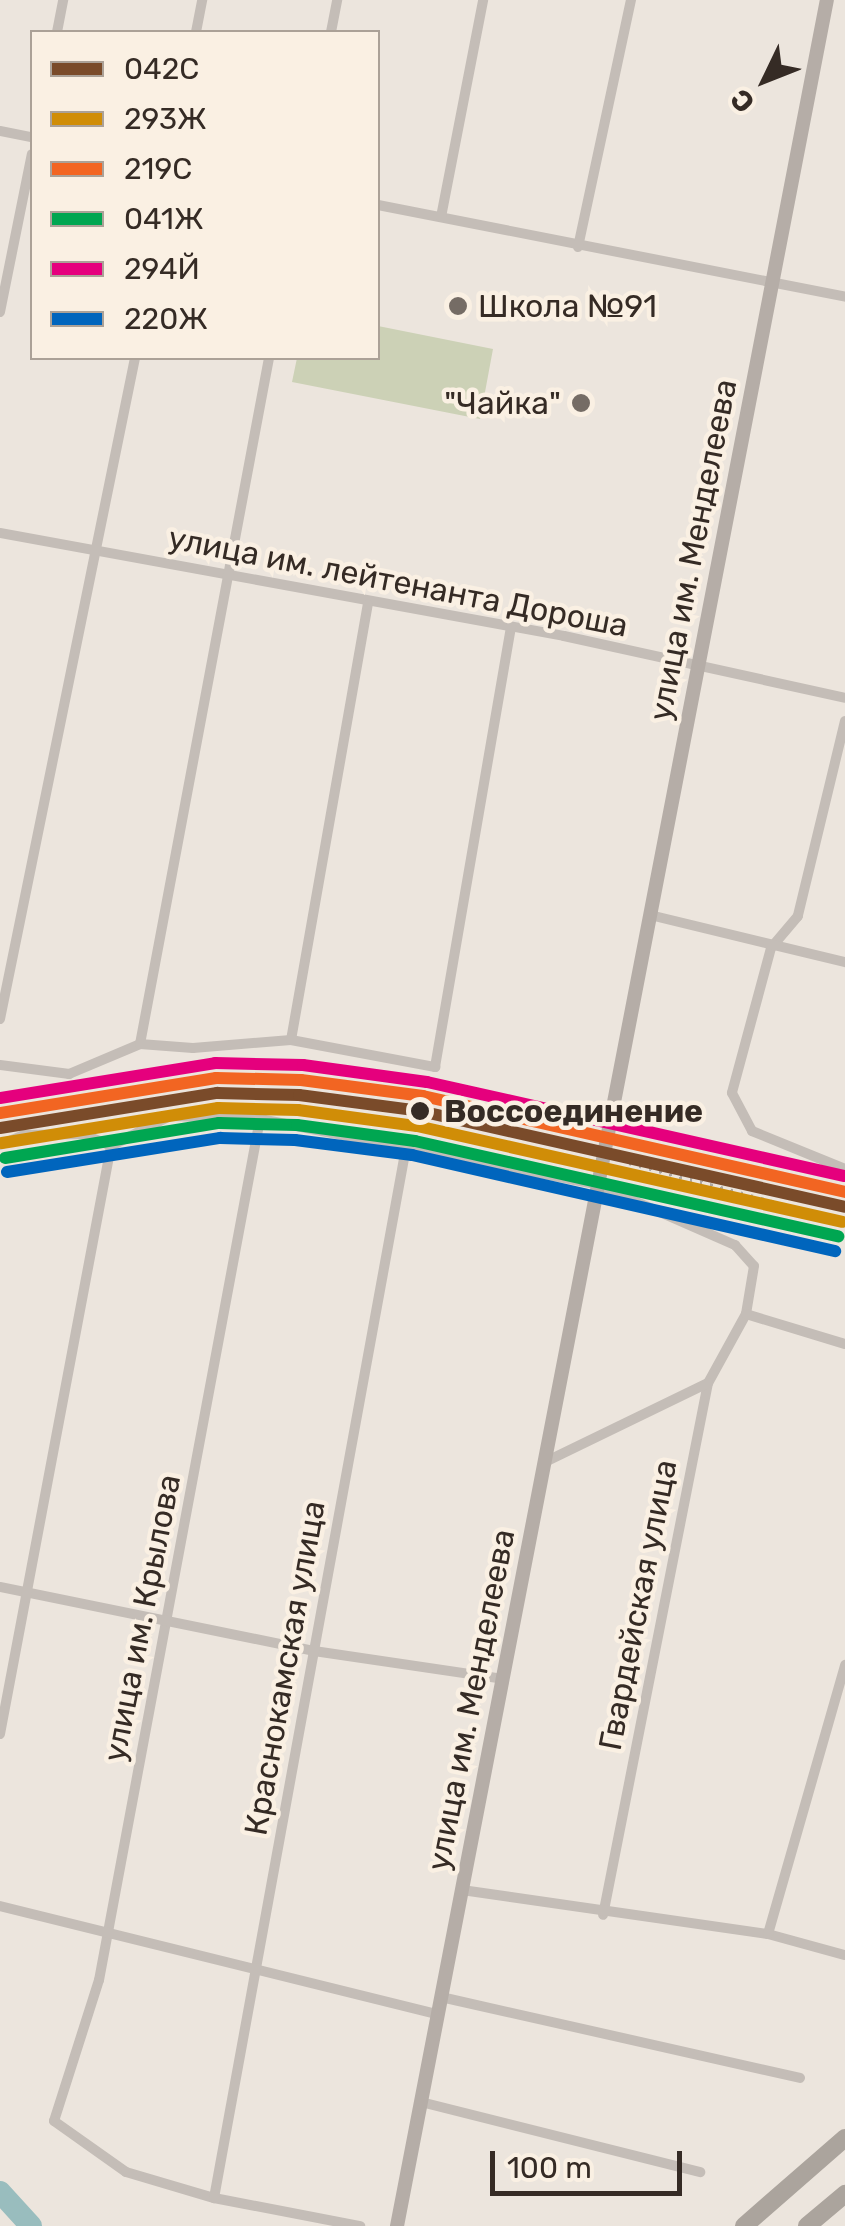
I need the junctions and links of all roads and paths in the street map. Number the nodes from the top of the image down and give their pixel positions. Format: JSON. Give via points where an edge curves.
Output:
{"nodes":[{"id":1,"x":63,"y":0,"type":"edge"},
{"id":2,"x":202,"y":0,"type":"edge"},
{"id":3,"x":338,"y":0,"type":"edge"},
{"id":4,"x":484,"y":0,"type":"edge"},
{"id":5,"x":631,"y":0,"type":"edge"},
{"id":6,"x":827,"y":0,"type":"edge"},
{"id":7,"x":56,"y":30,"type":"edge"},
{"id":8,"x":196,"y":30,"type":"edge"},
{"id":9,"x":331,"y":30,"type":"edge"},
{"id":10,"x":0,"y":130,"type":"edge"},
{"id":11,"x":30,"y":137,"type":"edge"},
{"id":12,"x":30,"y":164,"type":"edge"},
{"id":13,"x":380,"y":205,"type":"edge"},
{"id":14,"x":441,"y":218,"type":"junction"},
{"id":15,"x":578,"y":247,"type":"junction"},
{"id":16,"x":773,"y":283,"type":"junction"},
{"id":17,"x":845,"y":297,"type":"edge"},
{"id":18,"x":0,"y":312,"type":"edge"},
{"id":19,"x":135,"y":360,"type":"edge"},
{"id":20,"x":269,"y":360,"type":"edge"},
{"id":21,"x":0,"y":533,"type":"edge"},
{"id":22,"x":98,"y":552,"type":"junction"},
{"id":23,"x":228,"y":575,"type":"junction"},
{"id":24,"x":368,"y":604,"type":"junction"},
{"id":25,"x":511,"y":627,"type":"junction"},
{"id":26,"x":698,"y":665,"type":"junction"},
{"id":27,"x":845,"y":698,"type":"edge"},
{"id":28,"x":845,"y":721,"type":"edge"},
{"id":29,"x":650,"y":915,"type":"junction"},
{"id":30,"x":771,"y":948,"type":"junction"},
{"id":31,"x":845,"y":962,"type":"edge"},
{"id":32,"x":0,"y":1018,"type":"edge"},
{"id":33,"x":290,"y":1040,"type":"junction"},
{"id":34,"x":140,"y":1044,"type":"junction"},
{"id":35,"x":0,"y":1065,"type":"edge"},
{"id":36,"x":260,"y":1119,"type":"junction"},
{"id":37,"x":0,"y":1144,"type":"edge"},
{"id":38,"x":111,"y":1146,"type":"junction"},
{"id":39,"x":406,"y":1148,"type":"junction"},
{"id":40,"x":845,"y":1169,"type":"edge"},
{"id":41,"x":598,"y":1185,"type":"junction"},
{"id":42,"x":746,"y":1314,"type":"junction"},
{"id":43,"x":845,"y":1344,"type":"edge"},
{"id":44,"x":708,"y":1383,"type":"junction"},
{"id":45,"x":544,"y":1462,"type":"junction"},
{"id":46,"x":0,"y":1588,"type":"edge"},
{"id":47,"x":28,"y":1592,"type":"junction"},
{"id":48,"x":168,"y":1624,"type":"junction"},
{"id":49,"x":314,"y":1652,"type":"junction"},
{"id":50,"x":845,"y":1665,"type":"edge"},
{"id":51,"x":502,"y":1680,"type":"junction"},
{"id":52,"x":0,"y":1734,"type":"edge"},
{"id":53,"x":462,"y":1890,"type":"junction"},
{"id":54,"x":0,"y":1906,"type":"edge"},
{"id":55,"x":603,"y":1914,"type":"junction"},
{"id":56,"x":768,"y":1934,"type":"junction"},
{"id":57,"x":104,"y":1936,"type":"junction"},
{"id":58,"x":845,"y":1955,"type":"edge"},
{"id":59,"x":255,"y":1974,"type":"junction"},
{"id":60,"x":441,"y":1997,"type":"junction"},
{"id":61,"x":438,"y":2014,"type":"junction"},
{"id":62,"x":800,"y":2078,"type":"dead end"},
{"id":63,"x":421,"y":2102,"type":"junction"},
{"id":64,"x":845,"y":2138,"type":"edge"},
{"id":65,"x":700,"y":2172,"type":"dead end"},
{"id":66,"x":845,"y":2194,"type":"edge"},
{"id":67,"x":214,"y":2198,"type":"junction"},
{"id":68,"x":360,"y":2226,"type":"edge"},
{"id":69,"x":397,"y":2226,"type":"edge"},
{"id":70,"x":744,"y":2226,"type":"edge"},
{"id":71,"x":808,"y":2226,"type":"edge"}],
"edges":[{"from":1,"to":7,"type":"street"},
{"from":2,"to":8,"type":"street"},
{"from":3,"to":9,"type":"street"},
{"from":4,"to":14,"type":"street"},
{"from":5,"to":15,"type":"street"},
{"from":6,"to":16,"type":"main road","name":"улица им. Менделеева"},
{"from":10,"to":11,"type":"street"},
{"from":12,"to":18,"type":"street"},
{"from":13,"to":14,"type":"street"},
{"from":14,"to":15,"type":"street"},
{"from":15,"to":16,"type":"street"},
{"from":16,"to":17,"type":"street"},
{"from":16,"to":26,"type":"main road","name":"улица им. Менделеева"},
{"from":19,"to":22,"type":"street"},
{"from":20,"to":23,"type":"street"},
{"from":21,"to":22,"type":"street","name":"улица им. лейтенанта Дороша"},
{"from":22,"to":23,"type":"street","name":"улица им. лейтенанта Дороша"},
{"from":22,"to":32,"type":"street"},
{"from":23,"to":24,"type":"street","name":"улица им. лейтенанта Дороша"},
{"from":23,"to":34,"type":"street"},
{"from":24,"to":25,"type":"street","name":"улица им. лейтенанта Дороша"},
{"from":24,"to":33,"type":"street"},
{"from":25,"to":26,"type":"street","name":"улица им. лейтенанта Дороша"},
{"from":25,"to":33,"type":"street","via":[[435,1067]]},
{"from":26,"to":27,"type":"street","name":"улица им. лейтенанта Дороша"},
{"from":26,"to":29,"type":"main road","name":"улица им. Менделеева"},
{"from":28,"to":30,"type":"street","via":[[798,916]]},
{"from":29,"to":30,"type":"street"},
{"from":29,"to":41,"type":"main road","name":"улица им. Менделеева"},
{"from":30,"to":31,"type":"street"},
{"from":30,"to":40,"type":"street","via":[[732,1092],[735,1108],[774,1145]]},
{"from":33,"to":34,"type":"street","via":[[193,1048]]},
{"from":34,"to":35,"type":"street","via":[[69,1074]]},
{"from":36,"to":38,"type":"street","via":[[170,1116]]},
{"from":36,"to":39,"type":"street"},
{"from":36,"to":48,"type":"street","name":"улица им. Крылова"},
{"from":37,"to":38,"type":"street","via":[[23,1135],[82,1134]]},
{"from":38,"to":47,"type":"street"},
{"from":39,"to":41,"type":"street"},
{"from":39,"to":49,"type":"street","name":"Краснокамская улица"},
{"from":41,"to":42,"type":"street","via":[[734,1245],[754,1266]]},
{"from":41,"to":45,"type":"main road","name":"улица им. Менделеева"},
{"from":42,"to":43,"type":"street"},
{"from":42,"to":44,"type":"street","name":"Гвардейская улица"},
{"from":44,"to":45,"type":"street"},
{"from":44,"to":55,"type":"street","name":"Гвардейская улица"},
{"from":45,"to":51,"type":"main road","name":"улица им. Менделеева"},
{"from":46,"to":47,"type":"street"},
{"from":47,"to":48,"type":"street"},
{"from":47,"to":52,"type":"street"},
{"from":48,"to":49,"type":"street"},
{"from":48,"to":57,"type":"street","name":"улица им. Крылова"},
{"from":49,"to":51,"type":"street"},
{"from":49,"to":59,"type":"street","name":"Краснокамская улица"},
{"from":50,"to":56,"type":"street"},
{"from":51,"to":53,"type":"main road","name":"улица им. Менделеева"},
{"from":53,"to":55,"type":"street"},
{"from":53,"to":60,"type":"main road","name":"улица им. Менделеева"},
{"from":54,"to":57,"type":"street"},
{"from":55,"to":56,"type":"street"},
{"from":56,"to":58,"type":"street"},
{"from":57,"to":59,"type":"street"},
{"from":57,"to":67,"type":"street","name":"улица им. Крылова","via":[[99,1980],[54,2122],[126,2172]]},
{"from":59,"to":61,"type":"street"},
{"from":59,"to":67,"type":"street","name":"Краснокамская улица"},
{"from":60,"to":61,"type":"main road","name":"улица им. Менделеева"},
{"from":60,"to":62,"type":"street"},
{"from":61,"to":63,"type":"main road","name":"улица им. Менделеева"},
{"from":63,"to":65,"type":"street"},
{"from":63,"to":69,"type":"main road","name":"улица им. Менделеева"},
{"from":64,"to":70,"type":"highway"},
{"from":66,"to":71,"type":"highway"},
{"from":67,"to":68,"type":"street"}]}
